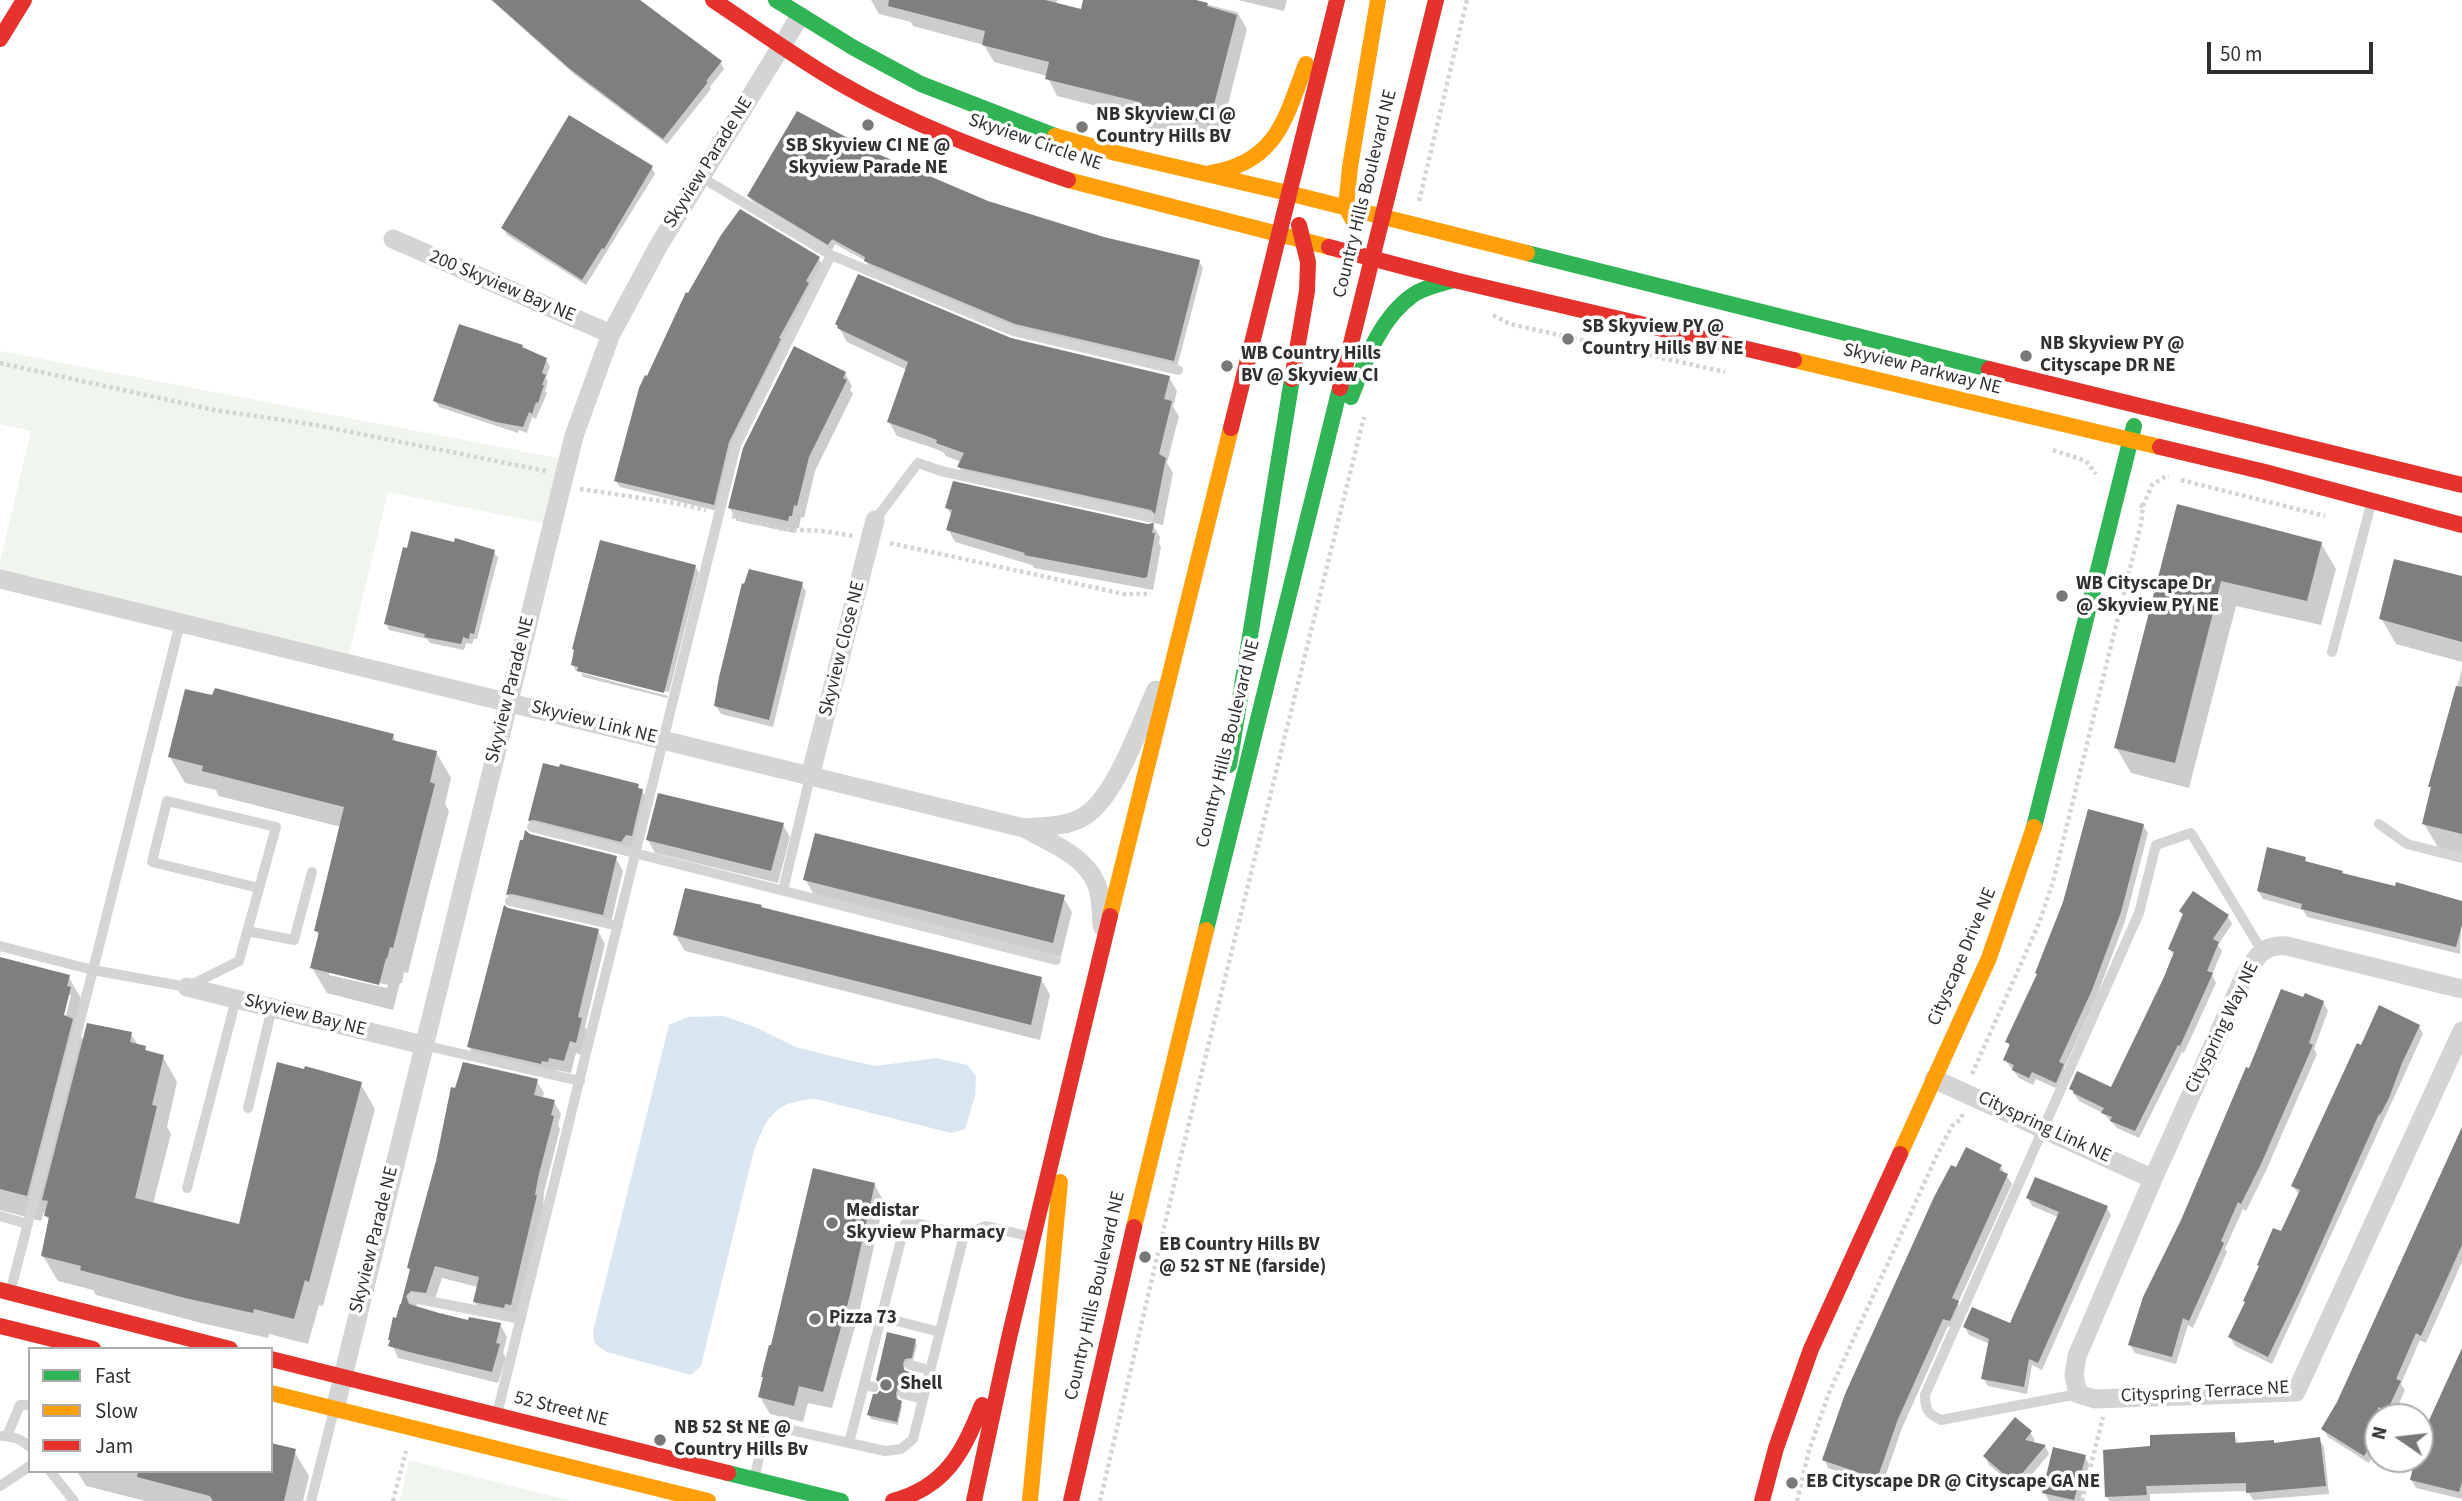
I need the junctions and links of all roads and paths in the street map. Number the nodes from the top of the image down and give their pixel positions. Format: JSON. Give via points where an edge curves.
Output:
{"nodes":[{"id":1,"x":24,"y":0,"type":"edge"},
{"id":2,"x":713,"y":0,"type":"edge"},
{"id":3,"x":776,"y":0,"type":"edge"},
{"id":4,"x":1335,"y":0,"type":"edge"},
{"id":5,"x":1378,"y":0,"type":"edge"},
{"id":6,"x":1436,"y":0,"type":"edge"},
{"id":7,"x":1467,"y":0,"type":"edge"},
{"id":8,"x":802,"y":12,"type":"junction"},
{"id":9,"x":0,"y":38,"type":"edge"},
{"id":10,"x":780,"y":46,"type":"junction"},
{"id":11,"x":1205,"y":174,"type":"junction"},
{"id":12,"x":701,"y":177,"type":"junction"},
{"id":13,"x":1289,"y":193,"type":"junction"},
{"id":14,"x":1346,"y":207,"type":"junction"},
{"id":15,"x":1382,"y":216,"type":"junction"},
{"id":16,"x":1414,"y":224,"type":"junction"},
{"id":17,"x":1279,"y":234,"type":"junction"},
{"id":18,"x":393,"y":239,"type":"dead end"},
{"id":19,"x":1305,"y":241,"type":"junction"},
{"id":20,"x":831,"y":255,"type":"junction"},
{"id":21,"x":1371,"y":258,"type":"junction"},
{"id":22,"x":1454,"y":280,"type":"junction"},
{"id":23,"x":1486,"y":310,"type":"dead end"},
{"id":24,"x":611,"y":334,"type":"junction"},
{"id":25,"x":0,"y":363,"type":"edge"},
{"id":26,"x":1178,"y":370,"type":"dead end"},
{"id":27,"x":1736,"y":375,"type":"dead end"},
{"id":28,"x":2138,"y":407,"type":"junction"},
{"id":29,"x":1364,"y":415,"type":"dead end"},
{"id":30,"x":2130,"y":442,"type":"junction"},
{"id":31,"x":2042,"y":447,"type":"dead end"},
{"id":32,"x":1318,"y":473,"type":"junction"},
{"id":33,"x":564,"y":475,"type":"junction"},
{"id":34,"x":2462,"y":485,"type":"edge"},
{"id":35,"x":2116,"y":498,"type":"junction"},
{"id":36,"x":2372,"y":501,"type":"junction"},
{"id":37,"x":2143,"y":506,"type":"junction"},
{"id":38,"x":2325,"y":516,"type":"dead end"},
{"id":39,"x":1149,"y":517,"type":"dead end"},
{"id":40,"x":875,"y":520,"type":"joint"},
{"id":41,"x":2462,"y":525,"type":"edge"},
{"id":42,"x":870,"y":539,"type":"junction"},
{"id":43,"x":0,"y":579,"type":"edge"},
{"id":44,"x":1151,"y":594,"type":"dead end"},
{"id":45,"x":180,"y":623,"type":"junction"},
{"id":46,"x":2333,"y":652,"type":"dead end"},
{"id":47,"x":1174,"y":653,"type":"junction"},
{"id":48,"x":508,"y":702,"type":"junction"},
{"id":49,"x":664,"y":741,"type":"junction"},
{"id":50,"x":810,"y":777,"type":"junction"},
{"id":51,"x":2379,"y":824,"type":"dead end"},
{"id":52,"x":532,"y":827,"type":"dead end"},
{"id":53,"x":1024,"y":828,"type":"junction"},
{"id":54,"x":637,"y":852,"type":"junction"},
{"id":55,"x":2462,"y":858,"type":"edge"},
{"id":56,"x":312,"y":872,"type":"dead end"},
{"id":57,"x":259,"y":888,"type":"junction"},
{"id":58,"x":783,"y":890,"type":"junction"},
{"id":59,"x":510,"y":901,"type":"dead end"},
{"id":60,"x":618,"y":926,"type":"junction"},
{"id":61,"x":247,"y":931,"type":"junction"},
{"id":62,"x":1103,"y":945,"type":"junction"},
{"id":63,"x":0,"y":946,"type":"edge"},
{"id":64,"x":2262,"y":951,"type":"junction"},
{"id":65,"x":1056,"y":960,"type":"dead end"},
{"id":66,"x":1195,"y":968,"type":"junction"},
{"id":67,"x":93,"y":970,"type":"junction"},
{"id":68,"x":187,"y":987,"type":"junction"},
{"id":69,"x":2462,"y":989,"type":"edge"},
{"id":70,"x":236,"y":999,"type":"junction"},
{"id":71,"x":272,"y":1008,"type":"junction"},
{"id":72,"x":2462,"y":1031,"type":"edge"},
{"id":73,"x":423,"y":1045,"type":"junction"},
{"id":74,"x":1070,"y":1079,"type":"junction"},
{"id":75,"x":1934,"y":1079,"type":"junction"},
{"id":76,"x":580,"y":1081,"type":"junction"},
{"id":77,"x":1965,"y":1092,"type":"junction"},
{"id":78,"x":248,"y":1108,"type":"dead end"},
{"id":79,"x":2045,"y":1128,"type":"junction"},
{"id":80,"x":2153,"y":1179,"type":"junction"},
{"id":81,"x":187,"y":1188,"type":"dead end"},
{"id":82,"x":0,"y":1216,"type":"edge"},
{"id":83,"x":28,"y":1224,"type":"junction"},
{"id":84,"x":964,"y":1235,"type":"junction"},
{"id":85,"x":1032,"y":1237,"type":"junction"},
{"id":86,"x":5,"y":1291,"type":"edge"},
{"id":87,"x":413,"y":1298,"type":"dead end"},
{"id":88,"x":881,"y":1317,"type":"junction"},
{"id":89,"x":521,"y":1319,"type":"junction"},
{"id":90,"x":0,"y":1326,"type":"edge"},
{"id":91,"x":940,"y":1332,"type":"junction"},
{"id":92,"x":1009,"y":1338,"type":"junction"},
{"id":93,"x":85,"y":1347,"type":"edge"},
{"id":94,"x":222,"y":1347,"type":"edge"},
{"id":95,"x":273,"y":1360,"type":"edge"},
{"id":96,"x":911,"y":1365,"type":"dead end"},
{"id":97,"x":930,"y":1370,"type":"junction"},
{"id":98,"x":342,"y":1377,"type":"junction"},
{"id":99,"x":273,"y":1394,"type":"edge"},
{"id":100,"x":903,"y":1394,"type":"dead end"},
{"id":101,"x":2078,"y":1394,"type":"junction"},
{"id":102,"x":2107,"y":1398,"type":"junction"},
{"id":103,"x":923,"y":1399,"type":"junction"},
{"id":104,"x":28,"y":1405,"type":"edge"},
{"id":105,"x":335,"y":1409,"type":"junction"},
{"id":106,"x":497,"y":1416,"type":"junction"},
{"id":107,"x":3,"y":1436,"type":"edge"},
{"id":108,"x":849,"y":1443,"type":"junction"},
{"id":109,"x":28,"y":1445,"type":"edge"},
{"id":110,"x":406,"y":1451,"type":"dead end"},
{"id":111,"x":28,"y":1467,"type":"edge"},
{"id":112,"x":52,"y":1473,"type":"edge"},
{"id":113,"x":754,"y":1479,"type":"junction"},
{"id":114,"x":0,"y":1486,"type":"edge"},
{"id":115,"x":74,"y":1501,"type":"edge"},
{"id":116,"x":311,"y":1501,"type":"edge"},
{"id":117,"x":393,"y":1501,"type":"edge"},
{"id":118,"x":708,"y":1501,"type":"edge"},
{"id":119,"x":841,"y":1501,"type":"edge"},
{"id":120,"x":893,"y":1501,"type":"edge"},
{"id":121,"x":974,"y":1501,"type":"edge"},
{"id":122,"x":1030,"y":1501,"type":"edge"},
{"id":123,"x":1072,"y":1501,"type":"edge"},
{"id":124,"x":1100,"y":1501,"type":"edge"},
{"id":125,"x":1762,"y":1501,"type":"edge"},
{"id":126,"x":1797,"y":1501,"type":"edge"},
{"id":127,"x":2082,"y":1501,"type":"edge"}],
"edges":[{"from":1,"to":9,"type":"street"},
{"from":2,"to":10,"type":"street","name":"Skyview Circle NE"},
{"from":3,"to":8,"type":"street","name":"Skyview Circle NE"},
{"from":4,"to":11,"type":"street","via":[[1271,141],[1247,164]]},
{"from":4,"to":13,"type":"street"},
{"from":5,"to":14,"type":"street"},
{"from":6,"to":15,"type":"street","name":"Country Hills Boulevard NE"},
{"from":7,"to":16,"type":"path"},
{"from":8,"to":10,"type":"street","name":"Skyview Parade NE"},
{"from":8,"to":11,"type":"street","name":"Skyview Circle NE","via":[[920,84],[994,114],[1093,146]]},
{"from":10,"to":12,"type":"street","name":"Skyview Parade NE"},
{"from":10,"to":17,"type":"street","name":"Skyview Circle NE","via":[[907,118],[987,152],[1069,180]]},
{"from":11,"to":13,"type":"street","name":"Skyview Circle NE"},
{"from":12,"to":20,"type":"lane"},
{"from":12,"to":24,"type":"street","name":"Skyview Parade NE"},
{"from":13,"to":14,"type":"street","name":"Skyview Circle NE"},
{"from":13,"to":17,"type":"street"},
{"from":13,"to":19,"type":"street"},
{"from":14,"to":15,"type":"street","name":"Skyview Circle NE"},
{"from":14,"to":21,"type":"street"},
{"from":15,"to":16,"type":"street","name":"Skyview Parkway NE"},
{"from":15,"to":21,"type":"street","name":"Country Hills Boulevard NE"},
{"from":16,"to":28,"type":"street","name":"Skyview Parkway NE"},
{"from":17,"to":19,"type":"street","name":"Skyview Circle NE"},
{"from":17,"to":47,"type":"street"},
{"from":18,"to":24,"type":"street","name":"200 Skyview Bay NE"},
{"from":19,"to":21,"type":"street","name":"Skyview Circle NE"},
{"from":19,"to":66,"type":"street","via":[[1307,291]]},
{"from":20,"to":26,"type":"lane","via":[[1013,331]]},
{"from":20,"to":49,"type":"lane","via":[[736,445]]},
{"from":21,"to":22,"type":"street","name":"Skyview Parkway NE"},
{"from":21,"to":32,"type":"street","name":"Country Hills Boulevard NE"},
{"from":22,"to":30,"type":"street","name":"Skyview Parkway NE"},
{"from":22,"to":32,"type":"street","via":[[1412,296],[1389,321],[1368,356]]},
{"from":23,"to":27,"type":"path","via":[[1510,324]]},
{"from":24,"to":33,"type":"street","name":"Skyview Parade NE"},
{"from":25,"to":33,"type":"path","via":[[214,411],[316,425]]},
{"from":28,"to":30,"type":"street","name":"Cityscape Drive NE"},
{"from":28,"to":34,"type":"street","name":"Skyview Parkway NE"},
{"from":29,"to":124,"type":"path"},
{"from":30,"to":35,"type":"street","name":"Cityscape Drive NE"},
{"from":30,"to":36,"type":"street","name":"Skyview Parkway NE"},
{"from":31,"to":35,"type":"path","via":[[2086,461],[2097,475],[2096,493]]},
{"from":32,"to":66,"type":"street","name":"Country Hills Boulevard NE"},
{"from":33,"to":48,"type":"street","name":"Skyview Parade NE"},
{"from":35,"to":37,"type":"path"},
{"from":35,"to":75,"type":"street","name":"Cityscape Drive NE","via":[[2032,837],[1989,958]]},
{"from":36,"to":41,"type":"street","name":"Skyview Parkway NE"},
{"from":36,"to":46,"type":"lane"},
{"from":37,"to":38,"type":"path","via":[[2152,485],[2166,476]]},
{"from":37,"to":77,"type":"path","via":[[2049,894]]},
{"from":39,"to":40,"type":"lane","via":[[918,463]]},
{"from":40,"to":42,"type":"street","name":"Skyview Close NE"},
{"from":42,"to":44,"type":"path","via":[[1124,594]]},
{"from":42,"to":50,"type":"street","name":"Skyview Close NE"},
{"from":43,"to":45,"type":"street","name":"Skyview Link NE"},
{"from":45,"to":48,"type":"street","name":"Skyview Link NE"},
{"from":45,"to":67,"type":"lane"},
{"from":47,"to":53,"type":"street","name":"Skyview Link NE","via":[[1112,785],[1097,806],[1065,824]]},
{"from":47,"to":62,"type":"street"},
{"from":48,"to":49,"type":"street","name":"Skyview Link NE"},
{"from":48,"to":73,"type":"street","name":"Skyview Parade NE"},
{"from":49,"to":50,"type":"street","name":"Skyview Link NE"},
{"from":49,"to":54,"type":"lane"},
{"from":50,"to":53,"type":"street","name":"Skyview Link NE"},
{"from":50,"to":58,"type":"lane"},
{"from":51,"to":55,"type":"lane","via":[[2407,844]]},
{"from":52,"to":54,"type":"lane"},
{"from":53,"to":62,"type":"street","name":"Skyview Link NE","via":[[1066,850],[1087,868],[1097,884]]},
{"from":54,"to":58,"type":"lane"},
{"from":54,"to":60,"type":"lane"},
{"from":56,"to":61,"type":"lane","via":[[294,940]]},
{"from":57,"to":57,"type":"lane","via":[[275,827],[167,801],[152,862]]},
{"from":57,"to":61,"type":"lane"},
{"from":58,"to":65,"type":"lane"},
{"from":59,"to":60,"type":"lane"},
{"from":60,"to":76,"type":"lane"},
{"from":61,"to":68,"type":"lane","via":[[239,961]]},
{"from":62,"to":74,"type":"street"},
{"from":63,"to":67,"type":"lane"},
{"from":64,"to":69,"type":"street","name":"Cityspring Way NE","via":[[2287,946]]},
{"from":64,"to":79,"type":"lane","via":[[2191,833],[2156,845],[2139,913]]},
{"from":64,"to":80,"type":"street","name":"Cityspring Way NE","via":[[2244,977]]},
{"from":66,"to":123,"type":"street","name":"Country Hills Boulevard NE"},
{"from":67,"to":68,"type":"lane"},
{"from":67,"to":83,"type":"lane"},
{"from":68,"to":70,"type":"street","name":"Skyview Bay NE"},
{"from":70,"to":71,"type":"street","name":"Skyview Bay NE"},
{"from":70,"to":81,"type":"lane"},
{"from":71,"to":73,"type":"street","name":"Skyview Bay NE"},
{"from":71,"to":78,"type":"lane"},
{"from":72,"to":102,"type":"street","name":"Cityspring Terrace NE","via":[[2296,1392]]},
{"from":73,"to":76,"type":"lane"},
{"from":73,"to":98,"type":"street","name":"Skyview Parade NE"},
{"from":74,"to":85,"type":"street"},
{"from":74,"to":122,"type":"street"},
{"from":75,"to":77,"type":"street","name":"Cityspring Link NE"},
{"from":75,"to":125,"type":"street","name":"Cityscape Drive NE","via":[[1811,1349]]},
{"from":76,"to":89,"type":"lane"},
{"from":77,"to":79,"type":"street","name":"Cityspring Link NE"},
{"from":77,"to":126,"type":"path","via":[[1962,1118],[1945,1137],[1828,1395]]},
{"from":79,"to":80,"type":"street","name":"Cityspring Link NE"},
{"from":79,"to":101,"type":"lane","via":[[1925,1395],[1925,1408],[1941,1420]]},
{"from":80,"to":101,"type":"street","via":[[2077,1356]]},
{"from":82,"to":83,"type":"lane"},
{"from":83,"to":86,"type":"lane"},
{"from":84,"to":85,"type":"lane","via":[[986,1226]]},
{"from":84,"to":88,"type":"lane","via":[[909,1221],[905,1224]]},
{"from":84,"to":91,"type":"lane"},
{"from":85,"to":92,"type":"street"},
{"from":86,"to":94,"type":"street"},
{"from":87,"to":89,"type":"lane"},
{"from":88,"to":91,"type":"lane"},
{"from":88,"to":108,"type":"lane","via":[[869,1386]]},
{"from":89,"to":106,"type":"lane"},
{"from":90,"to":93,"type":"street"},
{"from":91,"to":97,"type":"lane"},
{"from":92,"to":120,"type":"street","via":[[970,1434],[945,1474],[912,1498]]},
{"from":92,"to":121,"type":"street"},
{"from":95,"to":98,"type":"street","name":"52 Street NE"},
{"from":96,"to":97,"type":"lane"},
{"from":97,"to":103,"type":"lane"},
{"from":98,"to":105,"type":"street","name":"Skyview Parade NE"},
{"from":98,"to":106,"type":"street","name":"52 Street NE"},
{"from":99,"to":105,"type":"street"},
{"from":100,"to":103,"type":"lane"},
{"from":101,"to":102,"type":"street","name":"Cityspring Terrace NE"},
{"from":102,"to":127,"type":"path"},
{"from":103,"to":108,"type":"lane","via":[[913,1439],[901,1449],[885,1451]]},
{"from":104,"to":107,"type":"lane","via":[[20,1405]]},
{"from":105,"to":116,"type":"lane"},
{"from":105,"to":118,"type":"street"},
{"from":106,"to":113,"type":"street","name":"52 Street NE"},
{"from":107,"to":109,"type":"lane"},
{"from":108,"to":113,"type":"lane","via":[[773,1426],[765,1431]]},
{"from":110,"to":117,"type":"path"},
{"from":111,"to":114,"type":"lane"},
{"from":112,"to":115,"type":"lane"},
{"from":113,"to":119,"type":"street","name":"52 Street NE"}]}
